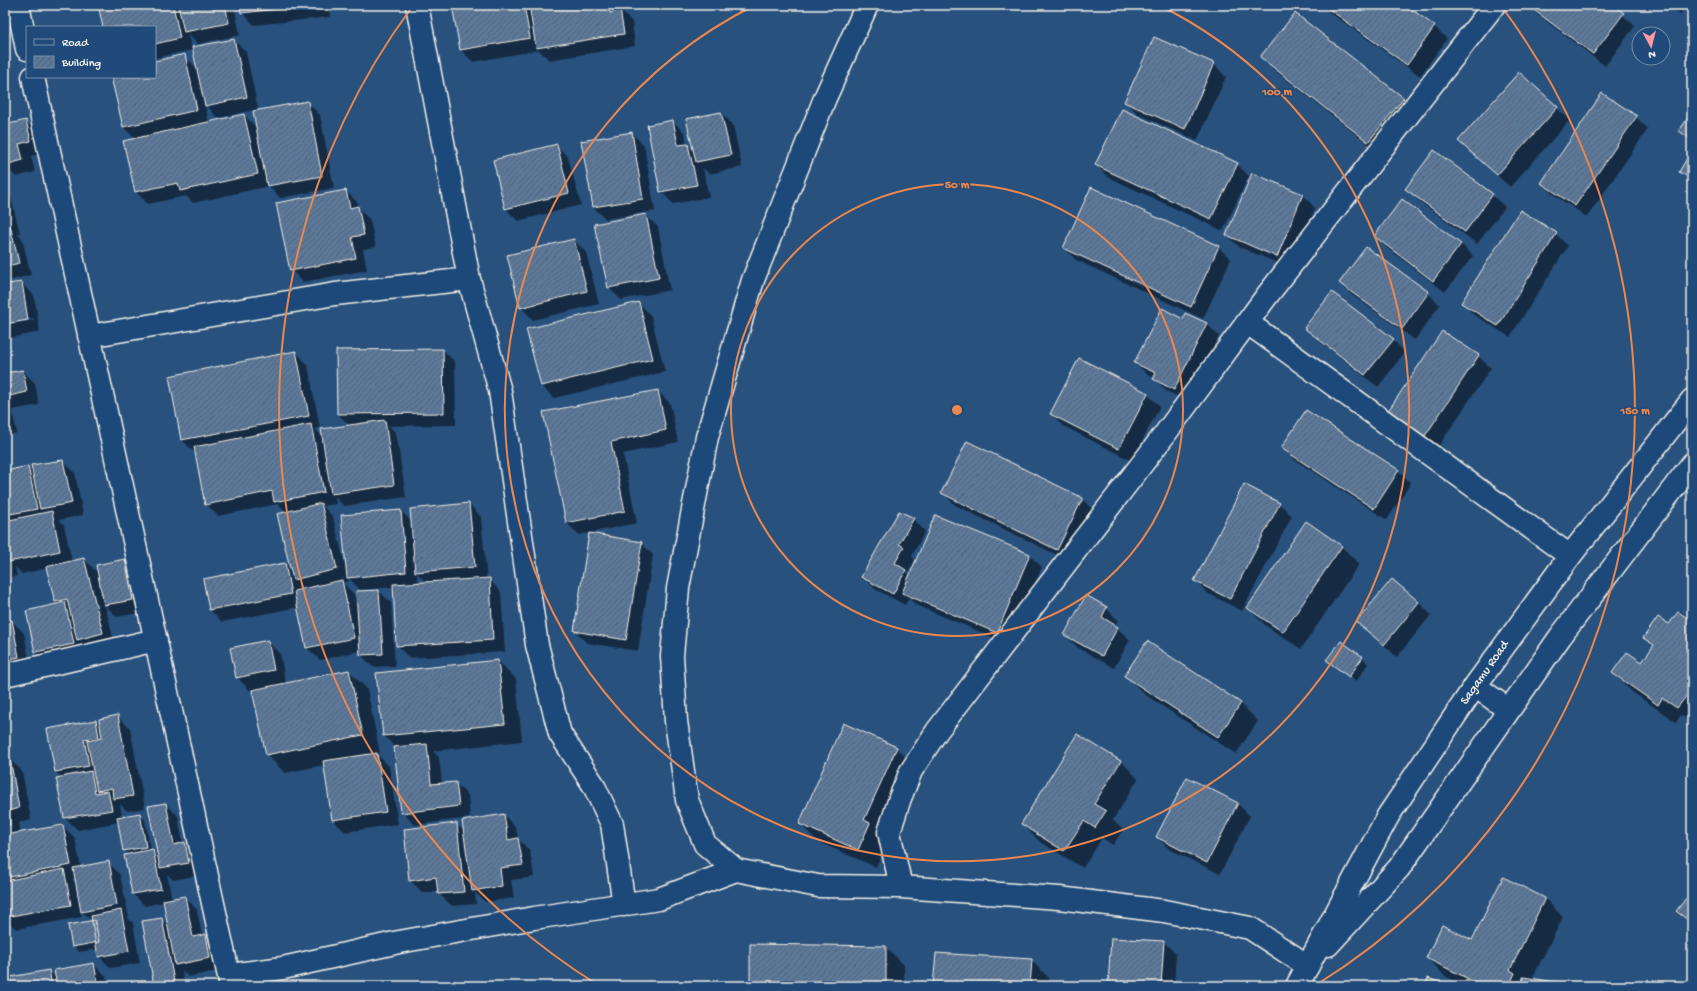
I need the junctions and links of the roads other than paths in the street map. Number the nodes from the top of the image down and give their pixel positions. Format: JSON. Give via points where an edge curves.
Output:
{"nodes":[{"id":1,"x":18,"y":5,"type":"edge"},
{"id":2,"x":416,"y":5,"type":"edge"},
{"id":3,"x":867,"y":5,"type":"edge"},
{"id":4,"x":1494,"y":5,"type":"edge"},
{"id":5,"x":26,"y":44,"type":"edge"},
{"id":6,"x":33,"y":78,"type":"edge"},
{"id":7,"x":469,"y":279,"type":"junction"},
{"id":8,"x":1248,"y":323,"type":"junction"},
{"id":9,"x":89,"y":336,"type":"junction"},
{"id":10,"x":1692,"y":400,"type":"edge"},
{"id":11,"x":1692,"y":464,"type":"edge"},
{"id":12,"x":1570,"y":556,"type":"junction"},
{"id":13,"x":156,"y":640,"type":"junction"},
{"id":14,"x":5,"y":675,"type":"edge"},
{"id":15,"x":1476,"y":686,"type":"junction"},
{"id":16,"x":1509,"y":710,"type":"junction"},
{"id":17,"x":736,"y":870,"type":"junction"},
{"id":18,"x":901,"y":887,"type":"junction"},
{"id":19,"x":624,"y":905,"type":"junction"},
{"id":20,"x":1308,"y":966,"type":"junction"},
{"id":21,"x":230,"y":980,"type":"edge"},
{"id":22,"x":1297,"y":986,"type":"edge"}],
"edges":[{"from":1,"to":5,"type":"main road"},
{"from":2,"to":7,"type":"main road"},
{"from":3,"to":17,"type":"main road","via":[[825,98],[753,280],[707,437],[678,588],[672,656],[676,721],[686,800],[706,844]]},
{"from":4,"to":8,"type":"main road"},
{"from":6,"to":9,"type":"main road"},
{"from":7,"to":9,"type":"main road","via":[[335,294]]},
{"from":7,"to":19,"type":"main road","via":[[500,391],[537,645],[560,734],[593,784],[612,824]]},
{"from":8,"to":12,"type":"main road"},
{"from":8,"to":18,"type":"main road","via":[[937,731],[912,771],[889,832]]},
{"from":9,"to":13,"type":"main road"},
{"from":10,"to":12,"type":"main road","name":"Sagamu Road"},
{"from":11,"to":16,"type":"main road","name":"Sagamu Road","via":[[1560,637]]},
{"from":12,"to":15,"type":"main road","name":"Sagamu Road"},
{"from":13,"to":14,"type":"main road"},
{"from":13,"to":21,"type":"main road"},
{"from":15,"to":16,"type":"main road"},
{"from":15,"to":20,"type":"main road","name":"Sagamu Road","via":[[1388,816]]},
{"from":16,"to":20,"type":"main road","name":"Sagamu Road","via":[[1399,868]]},
{"from":17,"to":18,"type":"main road","via":[[818,886]]},
{"from":17,"to":19,"type":"main road","via":[[659,899]]},
{"from":18,"to":20,"type":"main road","via":[[1059,898],[1180,914],[1250,928]]},
{"from":19,"to":21,"type":"main road","via":[[399,942]]},
{"from":20,"to":22,"type":"main road","name":"Sagamu Road"}]}
